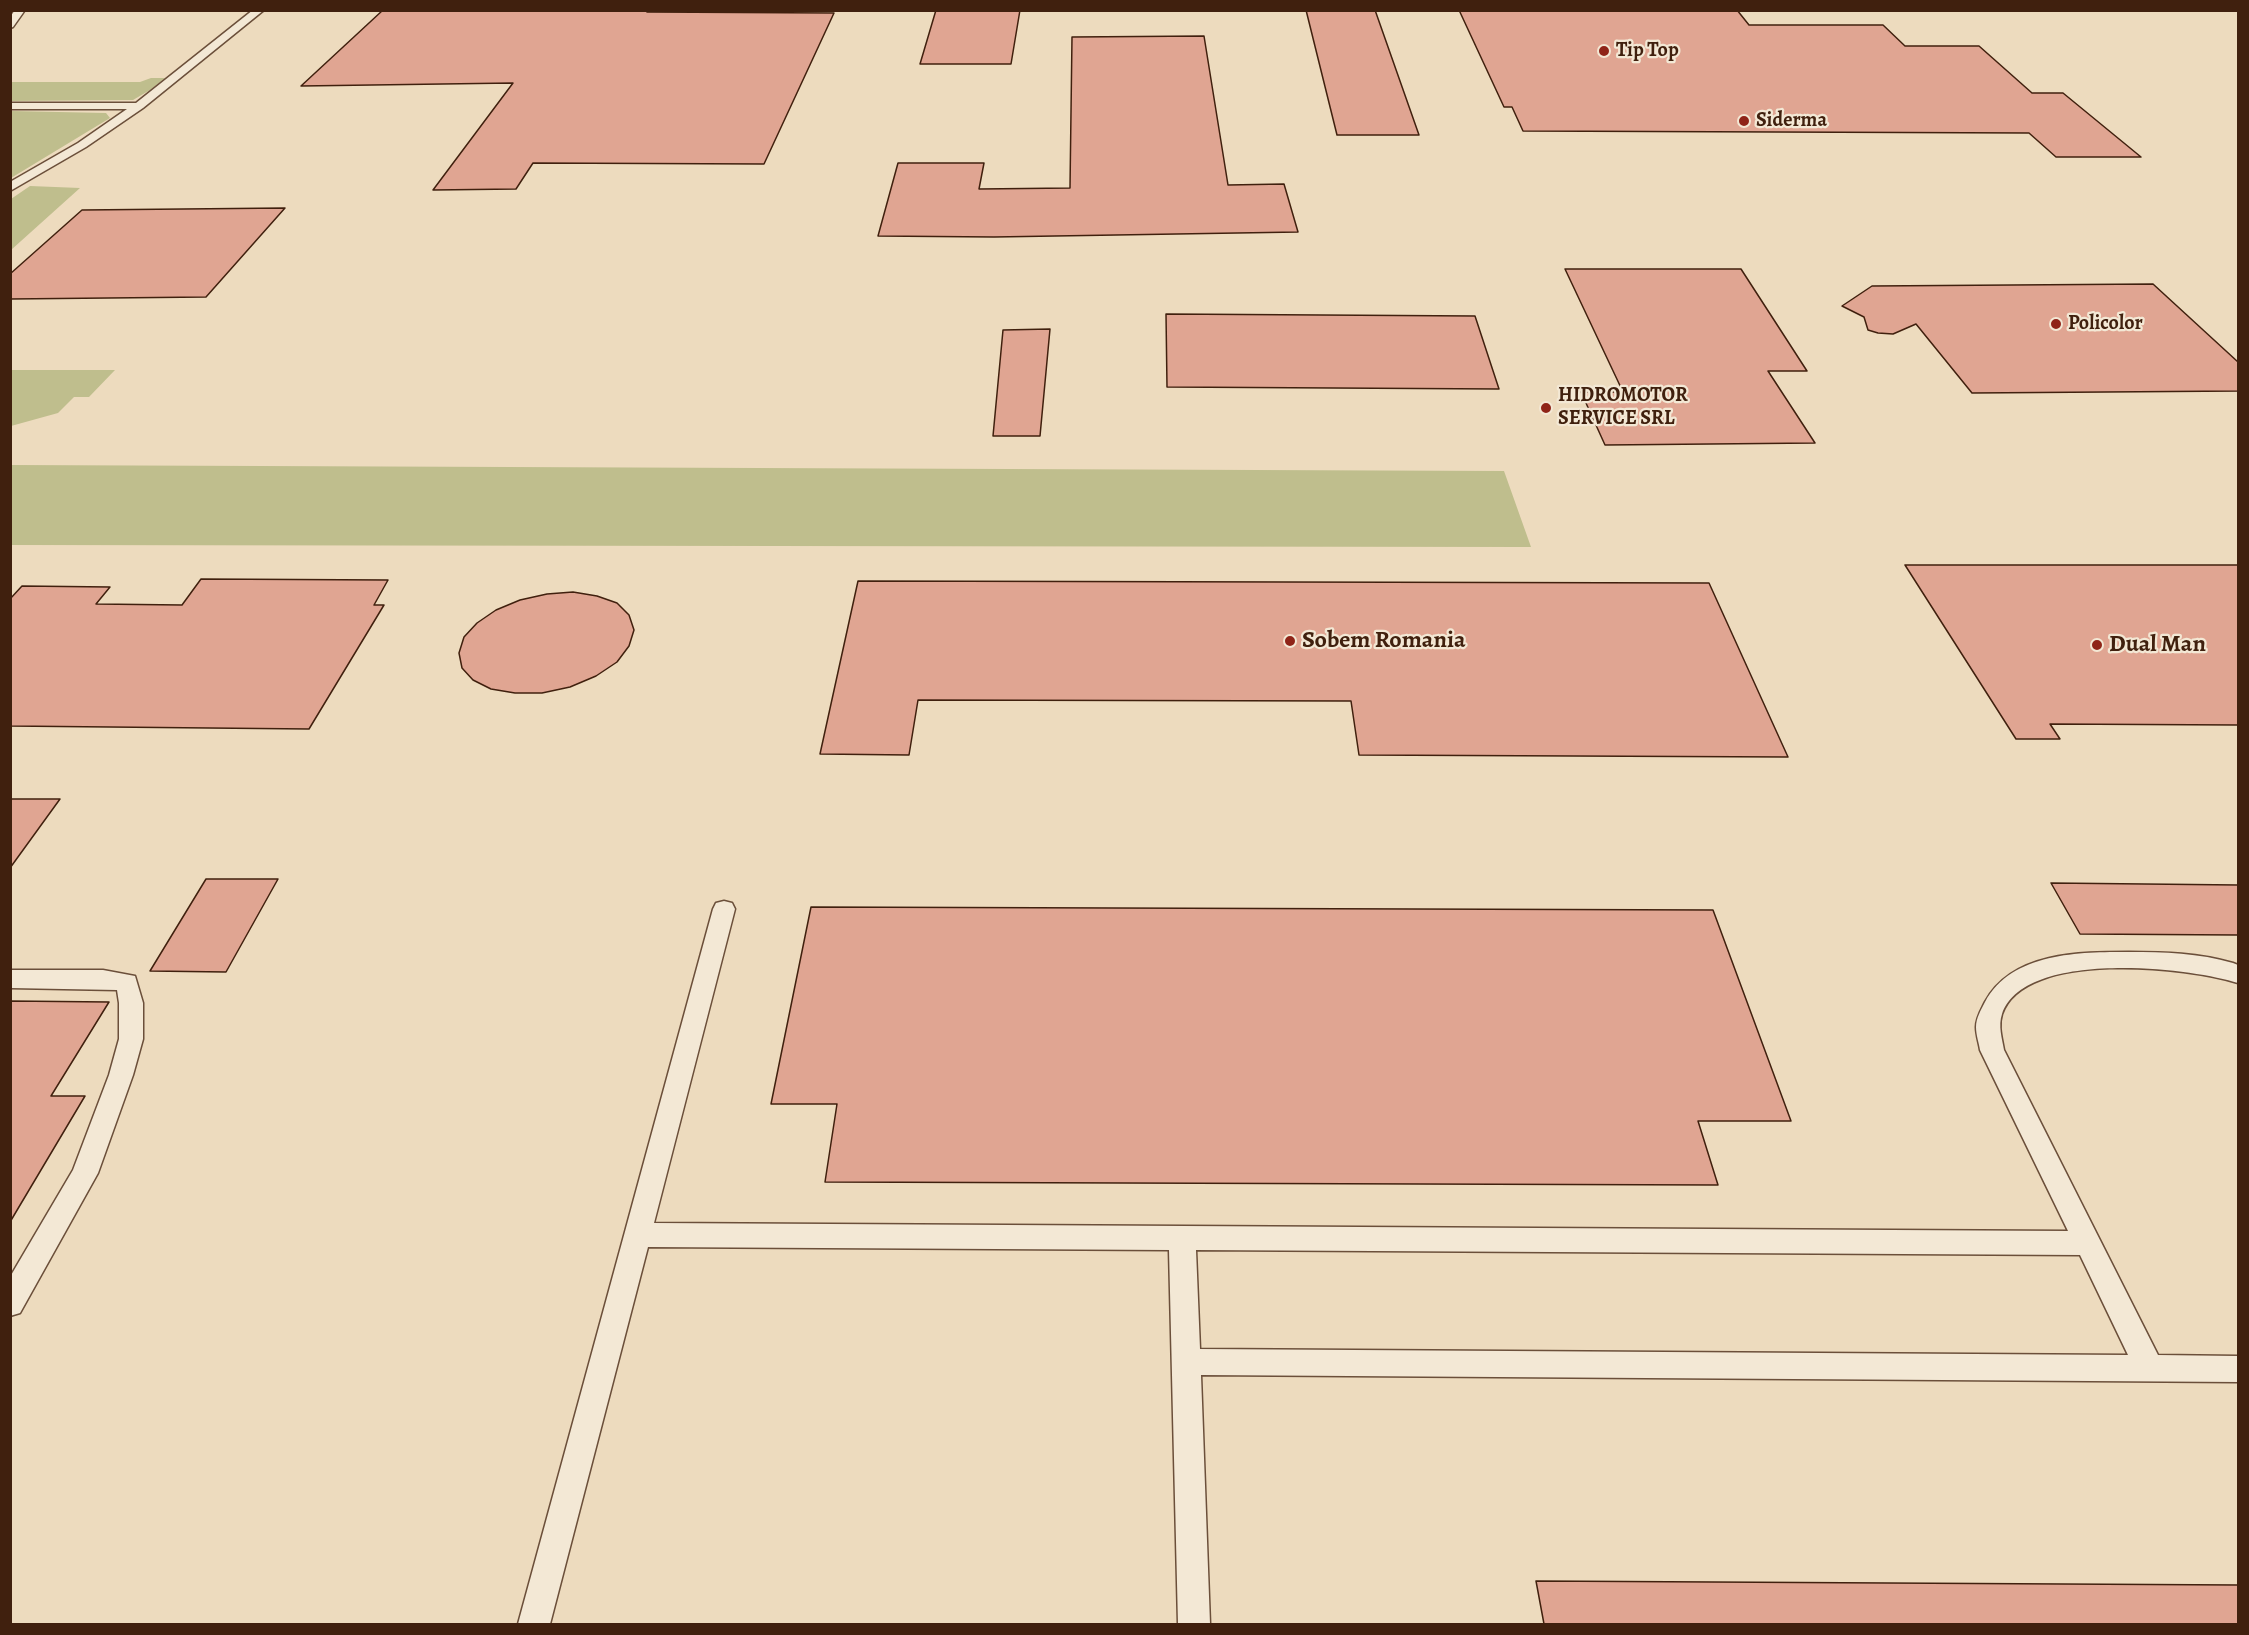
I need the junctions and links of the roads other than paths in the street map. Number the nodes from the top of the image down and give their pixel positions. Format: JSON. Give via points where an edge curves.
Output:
{"nodes":[{"id":1,"x":20,"y":10,"type":"edge"},
{"id":2,"x":260,"y":10,"type":"edge"},
{"id":3,"x":10,"y":25,"type":"edge"},
{"id":4,"x":10,"y":106,"type":"edge"},
{"id":5,"x":139,"y":106,"type":"junction"},
{"id":6,"x":10,"y":187,"type":"edge"},
{"id":7,"x":724,"y":909,"type":"dead end"},
{"id":8,"x":2238,"y":974,"type":"edge"},
{"id":9,"x":10,"y":979,"type":"edge"},
{"id":10,"x":637,"y":1235,"type":"junction"},
{"id":11,"x":1182,"y":1239,"type":"junction"},
{"id":12,"x":2087,"y":1243,"type":"junction"},
{"id":13,"x":10,"y":1304,"type":"edge"},
{"id":14,"x":1186,"y":1362,"type":"junction"},
{"id":15,"x":2150,"y":1369,"type":"junction"},
{"id":16,"x":2238,"y":1369,"type":"edge"},
{"id":17,"x":534,"y":1624,"type":"edge"},
{"id":18,"x":1194,"y":1624,"type":"edge"}],
"edges":[{"from":1,"to":3,"type":"lane"},
{"from":2,"to":5,"type":"lane"},
{"from":4,"to":5,"type":"lane"},
{"from":5,"to":6,"type":"lane"},
{"from":7,"to":10,"type":"lane"},
{"from":8,"to":12,"type":"lane","via":[[2185,961],[2072,962],[2026,978],[2007,990],[1995,1006],[1988,1026],[1992,1050]]},
{"from":9,"to":13,"type":"lane","via":[[127,982],[132,1002],[131,1038],[121,1075],[85,1173]]},
{"from":10,"to":11,"type":"lane"},
{"from":10,"to":17,"type":"lane"},
{"from":11,"to":12,"type":"lane"},
{"from":11,"to":14,"type":"lane"},
{"from":12,"to":15,"type":"lane"},
{"from":14,"to":15,"type":"lane"},
{"from":14,"to":18,"type":"lane"},
{"from":15,"to":16,"type":"lane"}]}
